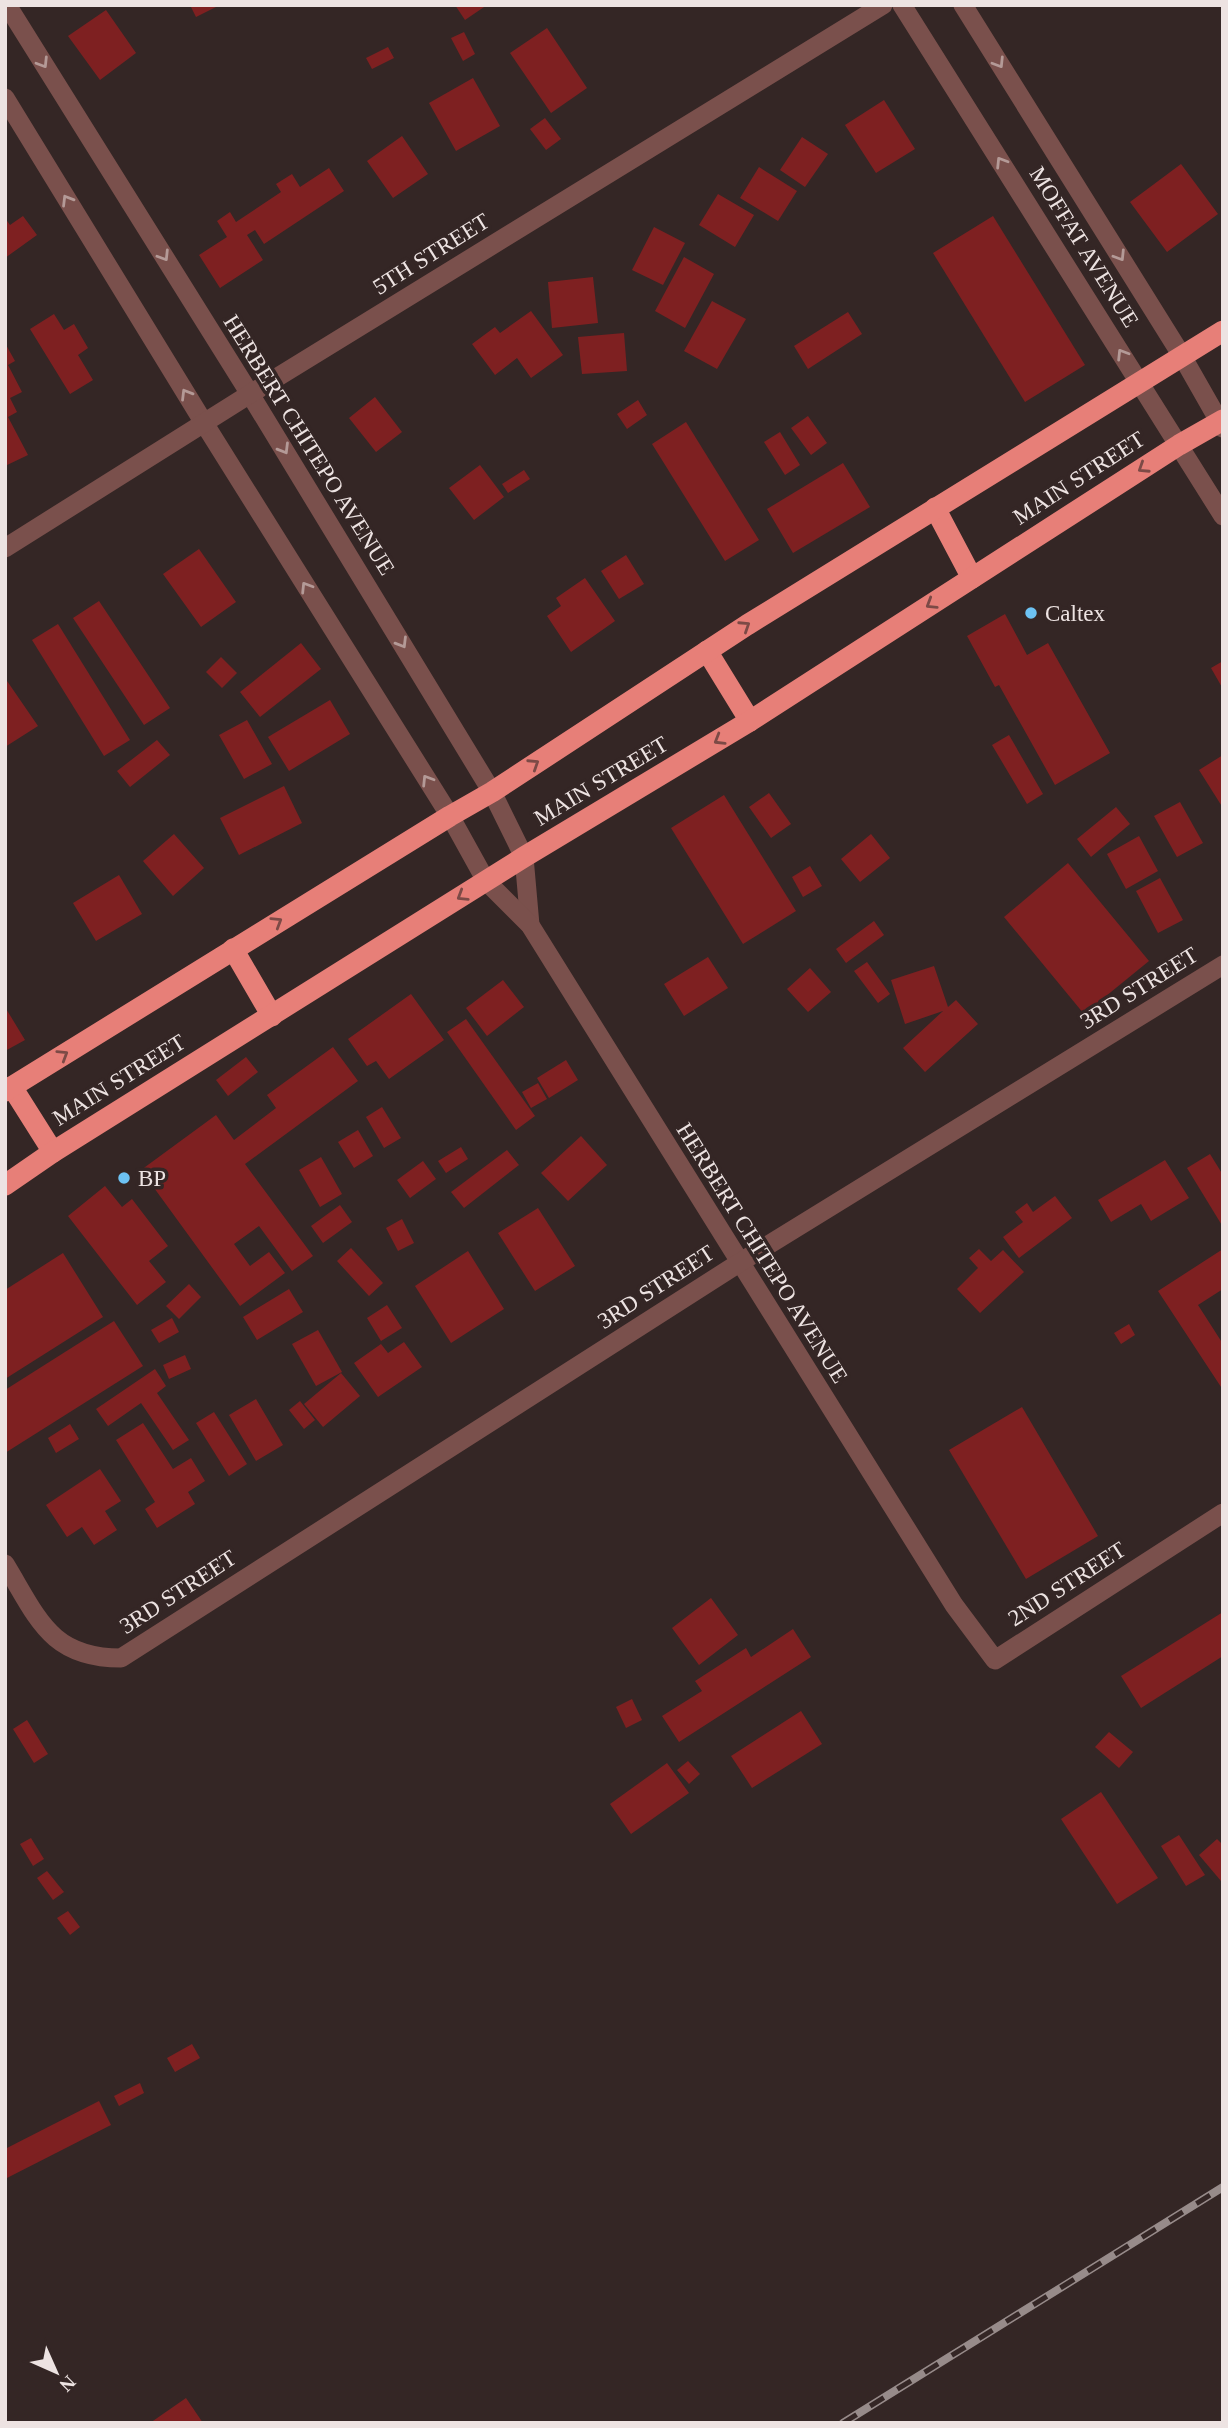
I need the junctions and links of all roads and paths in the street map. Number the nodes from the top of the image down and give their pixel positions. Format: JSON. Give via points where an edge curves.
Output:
{"nodes":[{"id":1,"x":7,"y":5,"type":"edge"},
{"id":2,"x":883,"y":5,"type":"edge"},
{"id":3,"x":902,"y":5,"type":"edge"},
{"id":4,"x":963,"y":5,"type":"edge"},
{"id":5,"x":5,"y":98,"type":"edge"},
{"id":6,"x":1223,"y":331,"type":"edge"},
{"id":7,"x":1182,"y":356,"type":"junction"},
{"id":8,"x":1139,"y":382,"type":"junction"},
{"id":9,"x":250,"y":394,"type":"junction"},
{"id":10,"x":204,"y":423,"type":"junction"},
{"id":11,"x":1222,"y":423,"type":"edge"},
{"id":12,"x":1179,"y":445,"type":"junction"},
{"id":13,"x":935,"y":508,"type":"junction"},
{"id":14,"x":1223,"y":516,"type":"edge"},
{"id":15,"x":5,"y":548,"type":"edge"},
{"id":16,"x":972,"y":578,"type":"junction"},
{"id":17,"x":707,"y":651,"type":"junction"},
{"id":18,"x":750,"y":721,"type":"junction"},
{"id":19,"x":492,"y":792,"type":"junction"},
{"id":20,"x":450,"y":816,"type":"junction"},
{"id":21,"x":524,"y":858,"type":"junction"},
{"id":22,"x":486,"y":881,"type":"junction"},
{"id":23,"x":530,"y":925,"type":"junction"},
{"id":24,"x":233,"y":950,"type":"junction"},
{"id":25,"x":1223,"y":965,"type":"edge"},
{"id":26,"x":272,"y":1016,"type":"junction"},
{"id":27,"x":9,"y":1089,"type":"edge"},
{"id":28,"x":53,"y":1152,"type":"junction"},
{"id":29,"x":5,"y":1185,"type":"edge"},
{"id":30,"x":739,"y":1263,"type":"junction"},
{"id":31,"x":1223,"y":1513,"type":"edge"},
{"id":32,"x":5,"y":1564,"type":"edge"},
{"id":33,"x":954,"y":1605,"type":"joint"}],
"edges":[{"from":1,"to":9,"type":"street","name":"HERBERT CHITEPO AVENUE","one_way":true},
{"from":2,"to":9,"type":"street","name":"5TH STREET"},
{"from":8,"to":3,"type":"street","name":"MOFFAT AVENUE","one_way":true},
{"from":4,"to":7,"type":"street","name":"MOFFAT AVENUE","one_way":true},
{"from":10,"to":5,"type":"street","name":"HERBERT CHITEPO AVENUE","one_way":true},
{"from":6,"to":7,"type":"highway","name":"MAIN STREET"},
{"from":7,"to":8,"type":"highway","name":"MAIN STREET"},
{"from":7,"to":11,"type":"street","name":"MOFFAT AVENUE"},
{"from":8,"to":12,"type":"street","name":"MOFFAT AVENUE"},
{"from":8,"to":13,"type":"highway","name":"MAIN STREET"},
{"from":9,"to":10,"type":"street","name":"5TH STREET"},
{"from":9,"to":19,"type":"street","name":"HERBERT CHITEPO AVENUE","one_way":true},
{"from":10,"to":15,"type":"street","name":"5TH STREET"},
{"from":20,"to":10,"type":"street","name":"HERBERT CHITEPO AVENUE","one_way":true},
{"from":11,"to":12,"type":"highway","name":"MAIN STREET"},
{"from":12,"to":14,"type":"street","name":"MOFFAT AVENUE"},
{"from":12,"to":16,"type":"highway","name":"MAIN STREET","one_way":true},
{"from":13,"to":16,"type":"highway"},
{"from":17,"to":13,"type":"highway","name":"MAIN STREET","one_way":true},
{"from":16,"to":18,"type":"highway","name":"MAIN STREET","one_way":true},
{"from":17,"to":18,"type":"highway"},
{"from":19,"to":17,"type":"highway","name":"MAIN STREET","one_way":true},
{"from":18,"to":21,"type":"highway","name":"MAIN STREET","one_way":true},
{"from":19,"to":20,"type":"highway","name":"MAIN STREET"},
{"from":19,"to":21,"type":"street","name":"HERBERT CHITEPO AVENUE"},
{"from":20,"to":22,"type":"street","name":"HERBERT CHITEPO AVENUE"},
{"from":24,"to":20,"type":"highway","name":"MAIN STREET","one_way":true},
{"from":21,"to":22,"type":"highway","name":"MAIN STREET"},
{"from":21,"to":23,"type":"street","name":"HERBERT CHITEPO AVENUE"},
{"from":22,"to":23,"type":"street","name":"HERBERT CHITEPO AVENUE"},
{"from":22,"to":26,"type":"highway","name":"MAIN STREET","one_way":true},
{"from":23,"to":30,"type":"street","name":"HERBERT CHITEPO AVENUE"},
{"from":24,"to":26,"type":"highway"},
{"from":27,"to":24,"type":"highway","name":"MAIN STREET","one_way":true},
{"from":25,"to":30,"type":"street","name":"3RD STREET"},
{"from":26,"to":28,"type":"highway","name":"MAIN STREET"},
{"from":27,"to":28,"type":"highway"},
{"from":28,"to":29,"type":"highway","name":"MAIN STREET"},
{"from":30,"to":32,"type":"street","name":"3RD STREET","via":[[121,1658],[96,1658],[54,1637]]},
{"from":30,"to":33,"type":"street","name":"HERBERT CHITEPO AVENUE"},
{"from":31,"to":33,"type":"street","name":"2ND STREET","via":[[995,1660]]}]}
